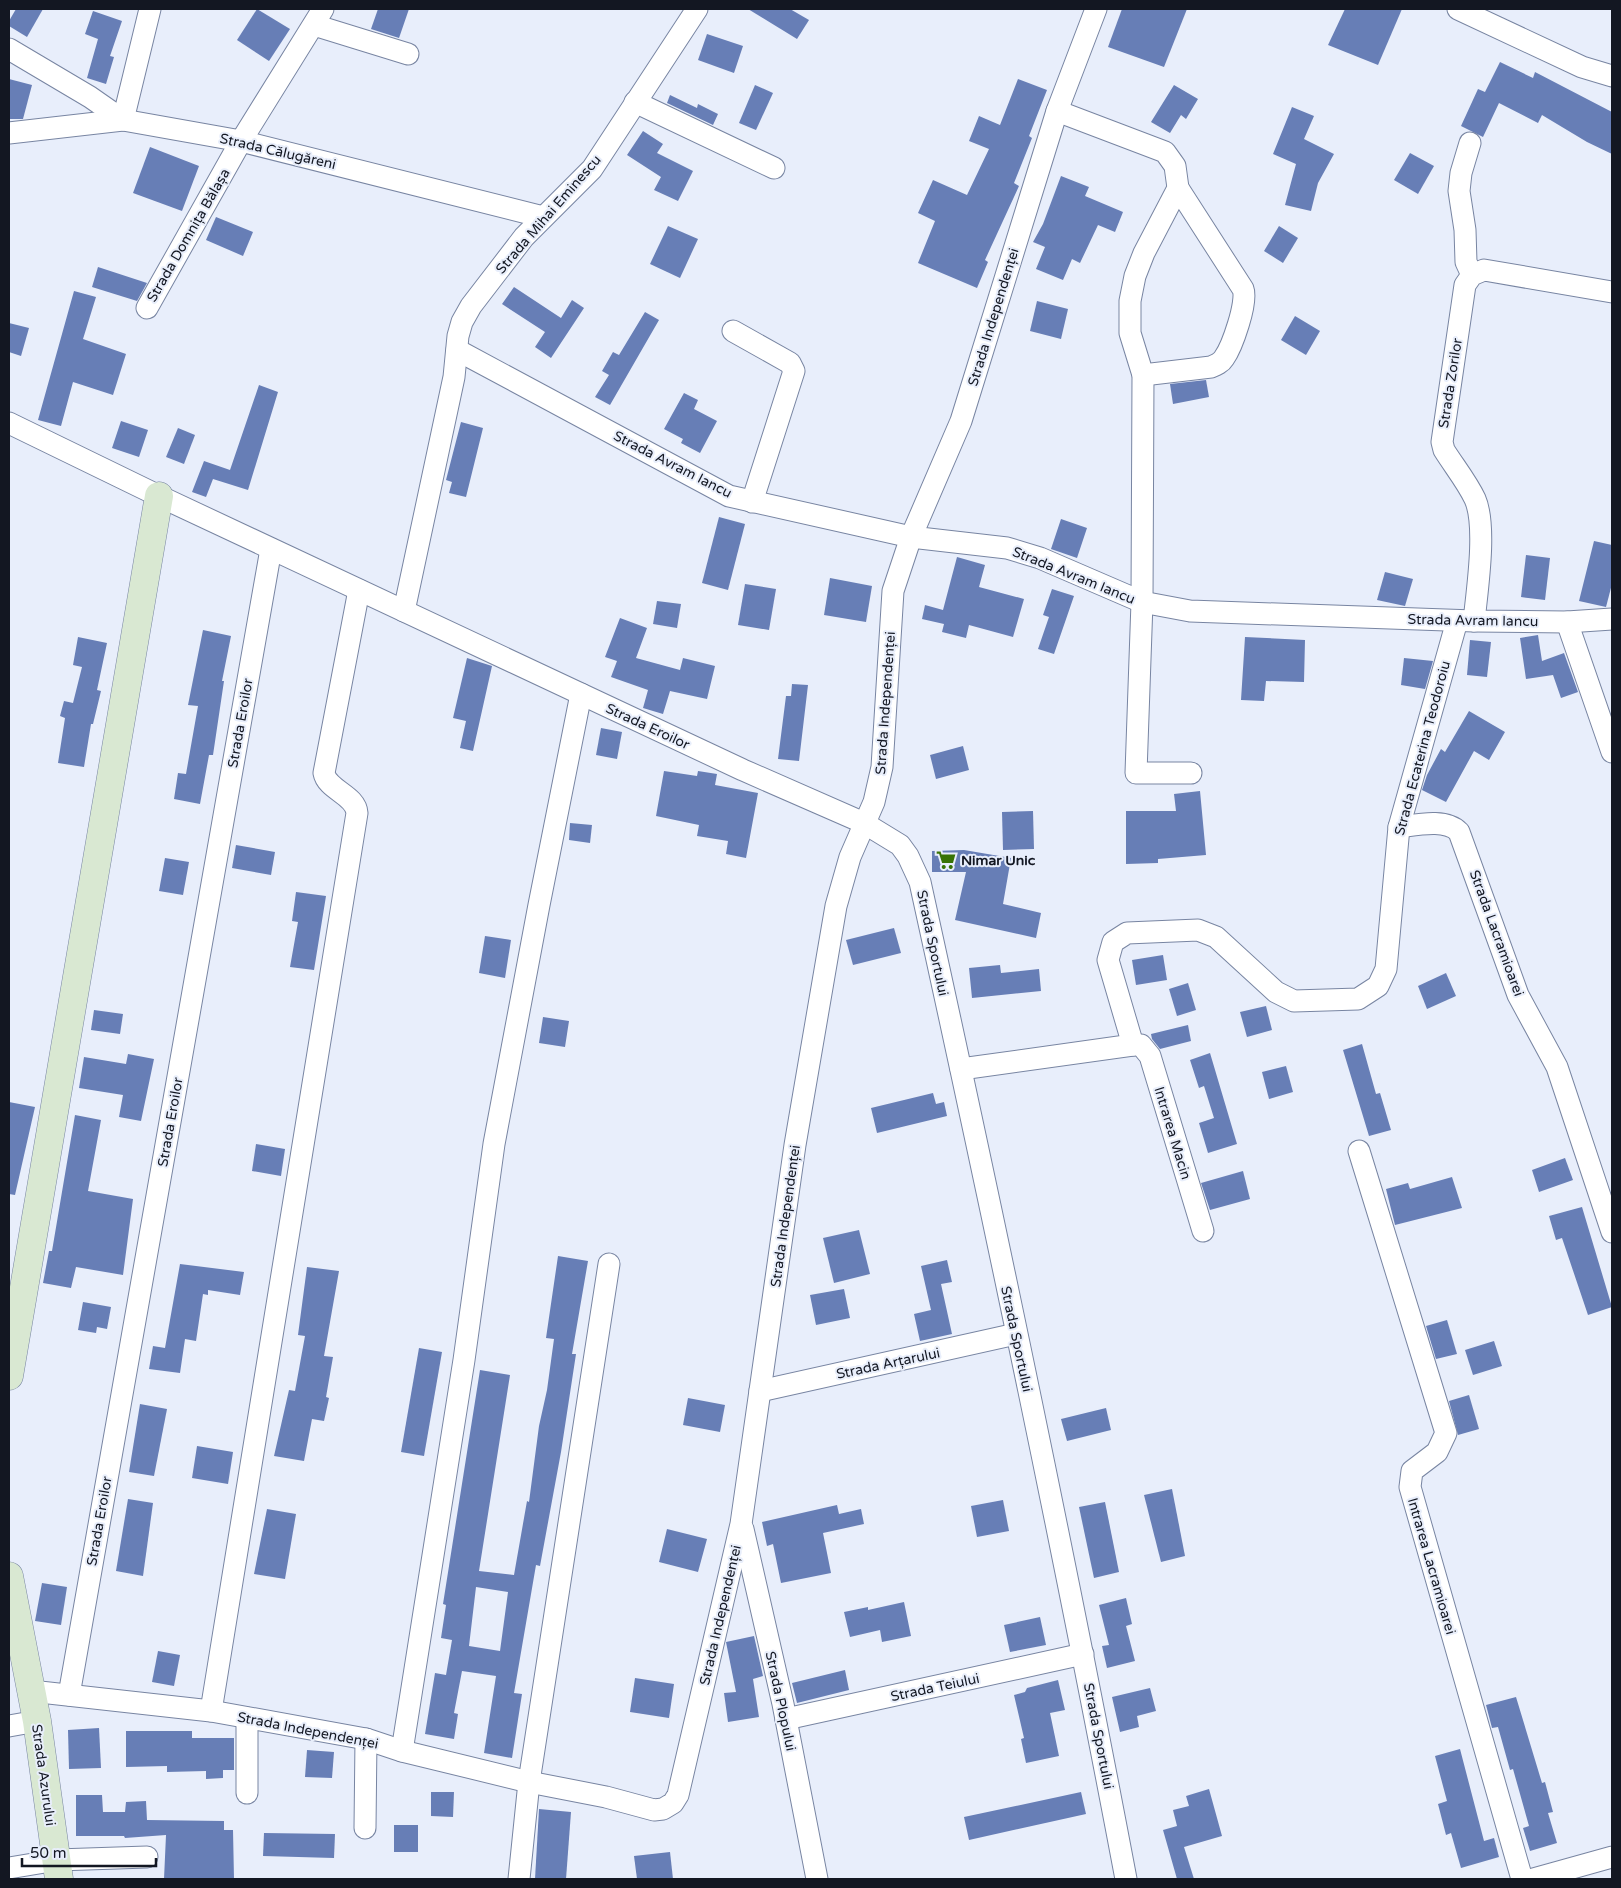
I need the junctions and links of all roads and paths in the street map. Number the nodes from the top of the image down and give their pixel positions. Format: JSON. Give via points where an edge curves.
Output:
{"nodes":[{"id":1,"x":150,"y":9,"type":"edge"},
{"id":2,"x":697,"y":9,"type":"edge"},
{"id":3,"x":1096,"y":9,"type":"edge"},
{"id":4,"x":1458,"y":9,"type":"edge"},
{"id":5,"x":319,"y":17,"type":"edge"},
{"id":6,"x":9,"y":49,"type":"edge"},
{"id":7,"x":408,"y":54,"type":"dead end"},
{"id":8,"x":1612,"y":76,"type":"edge"},
{"id":9,"x":635,"y":102,"type":"junction"},
{"id":10,"x":1057,"y":112,"type":"junction"},
{"id":11,"x":123,"y":120,"type":"junction"},
{"id":12,"x":9,"y":133,"type":"edge"},
{"id":13,"x":241,"y":141,"type":"junction"},
{"id":14,"x":1470,"y":143,"type":"dead end"},
{"id":15,"x":774,"y":168,"type":"dead end"},
{"id":16,"x":1178,"y":188,"type":"junction"},
{"id":17,"x":543,"y":218,"type":"junction"},
{"id":18,"x":1469,"y":280,"type":"junction"},
{"id":19,"x":1612,"y":292,"type":"edge"},
{"id":20,"x":147,"y":308,"type":"dead end"},
{"id":21,"x":733,"y":331,"type":"dead end"},
{"id":22,"x":457,"y":350,"type":"junction"},
{"id":23,"x":1143,"y":375,"type":"junction"},
{"id":24,"x":9,"y":423,"type":"edge"},
{"id":25,"x":159,"y":496,"type":"junction"},
{"id":26,"x":752,"y":502,"type":"junction"},
{"id":27,"x":911,"y":537,"type":"junction"},
{"id":28,"x":270,"y":549,"type":"junction"},
{"id":29,"x":359,"y":590,"type":"junction"},
{"id":30,"x":1142,"y":602,"type":"junction"},
{"id":31,"x":404,"y":611,"type":"junction"},
{"id":32,"x":1612,"y":619,"type":"edge"},
{"id":33,"x":1466,"y":621,"type":"junction"},
{"id":34,"x":1567,"y":622,"type":"junction"},
{"id":35,"x":581,"y":694,"type":"junction"},
{"id":36,"x":1612,"y":752,"type":"edge"},
{"id":37,"x":1191,"y":773,"type":"dead end"},
{"id":38,"x":864,"y":823,"type":"junction"},
{"id":39,"x":1399,"y":827,"type":"junction"},
{"id":40,"x":1133,"y":1044,"type":"junction"},
{"id":41,"x":961,"y":1069,"type":"junction"},
{"id":42,"x":1359,"y":1151,"type":"dead end"},
{"id":43,"x":1203,"y":1231,"type":"dead end"},
{"id":44,"x":1612,"y":1232,"type":"edge"},
{"id":45,"x":609,"y":1264,"type":"dead end"},
{"id":46,"x":1016,"y":1334,"type":"junction"},
{"id":47,"x":9,"y":1376,"type":"edge"},
{"id":48,"x":760,"y":1391,"type":"junction"},
{"id":49,"x":742,"y":1524,"type":"junction"},
{"id":50,"x":10,"y":1589,"type":"edge"},
{"id":51,"x":1083,"y":1654,"type":"junction"},
{"id":52,"x":31,"y":1691,"type":"junction"},
{"id":53,"x":68,"y":1695,"type":"junction"},
{"id":54,"x":211,"y":1711,"type":"junction"},
{"id":55,"x":247,"y":1718,"type":"junction"},
{"id":56,"x":786,"y":1719,"type":"junction"},
{"id":57,"x":36,"y":1721,"type":"junction"},
{"id":58,"x":9,"y":1726,"type":"edge"},
{"id":59,"x":366,"y":1739,"type":"junction"},
{"id":60,"x":402,"y":1750,"type":"junction"},
{"id":61,"x":529,"y":1782,"type":"junction"},
{"id":62,"x":247,"y":1793,"type":"dead end"},
{"id":63,"x":365,"y":1828,"type":"dead end"},
{"id":64,"x":147,"y":1857,"type":"dead end"},
{"id":65,"x":1612,"y":1857,"type":"edge"},
{"id":66,"x":9,"y":1868,"type":"edge"},
{"id":67,"x":58,"y":1870,"type":"edge"},
{"id":68,"x":1570,"y":1874,"type":"edge"},
{"id":69,"x":519,"y":1879,"type":"edge"},
{"id":70,"x":817,"y":1879,"type":"edge"},
{"id":71,"x":1126,"y":1879,"type":"edge"},
{"id":72,"x":1522,"y":1879,"type":"edge"},
{"id":73,"x":1533,"y":1879,"type":"edge"}],
"edges":[{"from":1,"to":11,"type":"street"},
{"from":2,"to":9,"type":"street","name":"Strada Mihai Eminescu"},
{"from":3,"to":10,"type":"street","name":"Strada Independenței"},
{"from":4,"to":8,"type":"street","via":[[1582,67]]},
{"from":5,"to":7,"type":"street"},
{"from":5,"to":13,"type":"street","name":"Strada Domnița Bălașa"},
{"from":6,"to":11,"type":"street"},
{"from":9,"to":15,"type":"street"},
{"from":9,"to":17,"type":"street","name":"Strada Mihai Eminescu","via":[[592,169]]},
{"from":10,"to":16,"type":"street","via":[[1165,152],[1175,166]]},
{"from":10,"to":27,"type":"street","name":"Strada Independenței","via":[[961,422]]},
{"from":11,"to":12,"type":"street","name":"Strada Călugăreni"},
{"from":11,"to":13,"type":"street","name":"Strada Călugăreni"},
{"from":13,"to":17,"type":"street","name":"Strada Călugăreni"},
{"from":13,"to":20,"type":"street","name":"Strada Domnița Bălașa"},
{"from":14,"to":18,"type":"street","via":[[1459,191]]},
{"from":16,"to":23,"type":"street","via":[[1144,253],[1130,301],[1130,334]]},
{"from":16,"to":23,"type":"street","via":[[1243,289],[1245,302],[1226,356],[1219,364]]},
{"from":17,"to":22,"type":"street","name":"Strada Mihai Eminescu","via":[[524,237],[471,306],[462,322]]},
{"from":18,"to":19,"type":"street","via":[[1484,270]]},
{"from":18,"to":33,"type":"street","name":"Strada Zorilor","via":[[1442,442],[1478,509],[1479,569]]},
{"from":21,"to":26,"type":"street","via":[[790,363],[794,371]]},
{"from":22,"to":26,"type":"street","name":"Strada Avram Iancu","via":[[730,496]]},
{"from":22,"to":31,"type":"street","name":"Strada Mihai Eminescu"},
{"from":23,"to":30,"type":"street"},
{"from":24,"to":25,"type":"street","name":"Strada Eroilor"},
{"from":25,"to":28,"type":"street","name":"Strada Eroilor"},
{"from":25,"to":47,"type":"street"},
{"from":26,"to":27,"type":"street","name":"Strada Avram Iancu"},
{"from":27,"to":30,"type":"street","name":"Strada Avram Iancu","via":[[1016,550]]},
{"from":27,"to":38,"type":"street","name":"Strada Independenței","via":[[892,591],[882,767],[874,802]]},
{"from":28,"to":29,"type":"street","name":"Strada Eroilor"},
{"from":28,"to":53,"type":"street","name":"Strada Eroilor"},
{"from":29,"to":31,"type":"street","name":"Strada Eroilor"},
{"from":29,"to":54,"type":"street","via":[[324,773],[327,780],[354,804],[357,813]]},
{"from":30,"to":33,"type":"street","name":"Strada Avram Iancu","via":[[1190,610]]},
{"from":30,"to":37,"type":"street","via":[[1136,773]]},
{"from":31,"to":35,"type":"street","name":"Strada Eroilor"},
{"from":32,"to":34,"type":"street","name":"Strada Avram Iancu"},
{"from":33,"to":34,"type":"street","name":"Strada Avram Iancu"},
{"from":33,"to":39,"type":"street","name":"Strada Ecaterina Teodoroiu"},
{"from":34,"to":36,"type":"street"},
{"from":35,"to":38,"type":"street","name":"Strada Eroilor"},
{"from":35,"to":60,"type":"street","via":[[494,1144],[464,1360]]},
{"from":38,"to":41,"type":"street","name":"Strada Sportului","via":[[900,845],[914,868]]},
{"from":38,"to":48,"type":"street","name":"Strada Independenței","via":[[836,906],[795,1145]]},
{"from":39,"to":40,"type":"street","name":"Strada Ecaterina Teodoroiu","via":[[1386,969],[1378,986],[1369,994],[1358,998],[1294,1001],[1276,992],[1207,932],[1127,934],[1113,942],[1108,960]]},
{"from":39,"to":44,"type":"street","name":"Strada Lacramioarei","via":[[1437,824],[1455,827],[1459,832],[1518,995],[1557,1067]]},
{"from":40,"to":41,"type":"street"},
{"from":40,"to":43,"type":"street","name":"Intrarea Macin","via":[[1141,1045],[1150,1056]]},
{"from":41,"to":46,"type":"street","name":"Strada Sportului"},
{"from":42,"to":72,"type":"street","name":"Intrarea Lacramioarei","via":[[1446,1433],[1437,1452],[1412,1471],[1410,1487]]},
{"from":45,"to":61,"type":"street"},
{"from":46,"to":48,"type":"street","name":"Strada Arțarului"},
{"from":46,"to":51,"type":"street","name":"Strada Sportului"},
{"from":48,"to":49,"type":"street","name":"Strada Independenței"},
{"from":49,"to":56,"type":"street","name":"Strada Plopului"},
{"from":49,"to":61,"type":"street","name":"Strada Independenței","via":[[678,1794],[673,1803],[654,1810]]},
{"from":50,"to":52,"type":"street","name":"Strada Azurului"},
{"from":51,"to":56,"type":"street","name":"Strada Teiului"},
{"from":51,"to":71,"type":"street","name":"Strada Sportului"},
{"from":52,"to":53,"type":"street","name":"Strada Independenței"},
{"from":52,"to":57,"type":"street","name":"Strada Azurului"},
{"from":53,"to":54,"type":"street","name":"Strada Independenței"},
{"from":54,"to":55,"type":"street","name":"Strada Independenței"},
{"from":55,"to":59,"type":"street","name":"Strada Independenței"},
{"from":55,"to":62,"type":"street"},
{"from":56,"to":70,"type":"street","name":"Strada Plopului"},
{"from":57,"to":58,"type":"street"},
{"from":57,"to":67,"type":"street","name":"Strada Azurului"},
{"from":59,"to":60,"type":"street","name":"Strada Independenței"},
{"from":59,"to":63,"type":"street"},
{"from":60,"to":61,"type":"street","name":"Strada Independenței"},
{"from":61,"to":69,"type":"street"},
{"from":64,"to":67,"type":"street"},
{"from":65,"to":68,"type":"street"},
{"from":66,"to":67,"type":"street"},
{"from":68,"to":73,"type":"street"}]}
